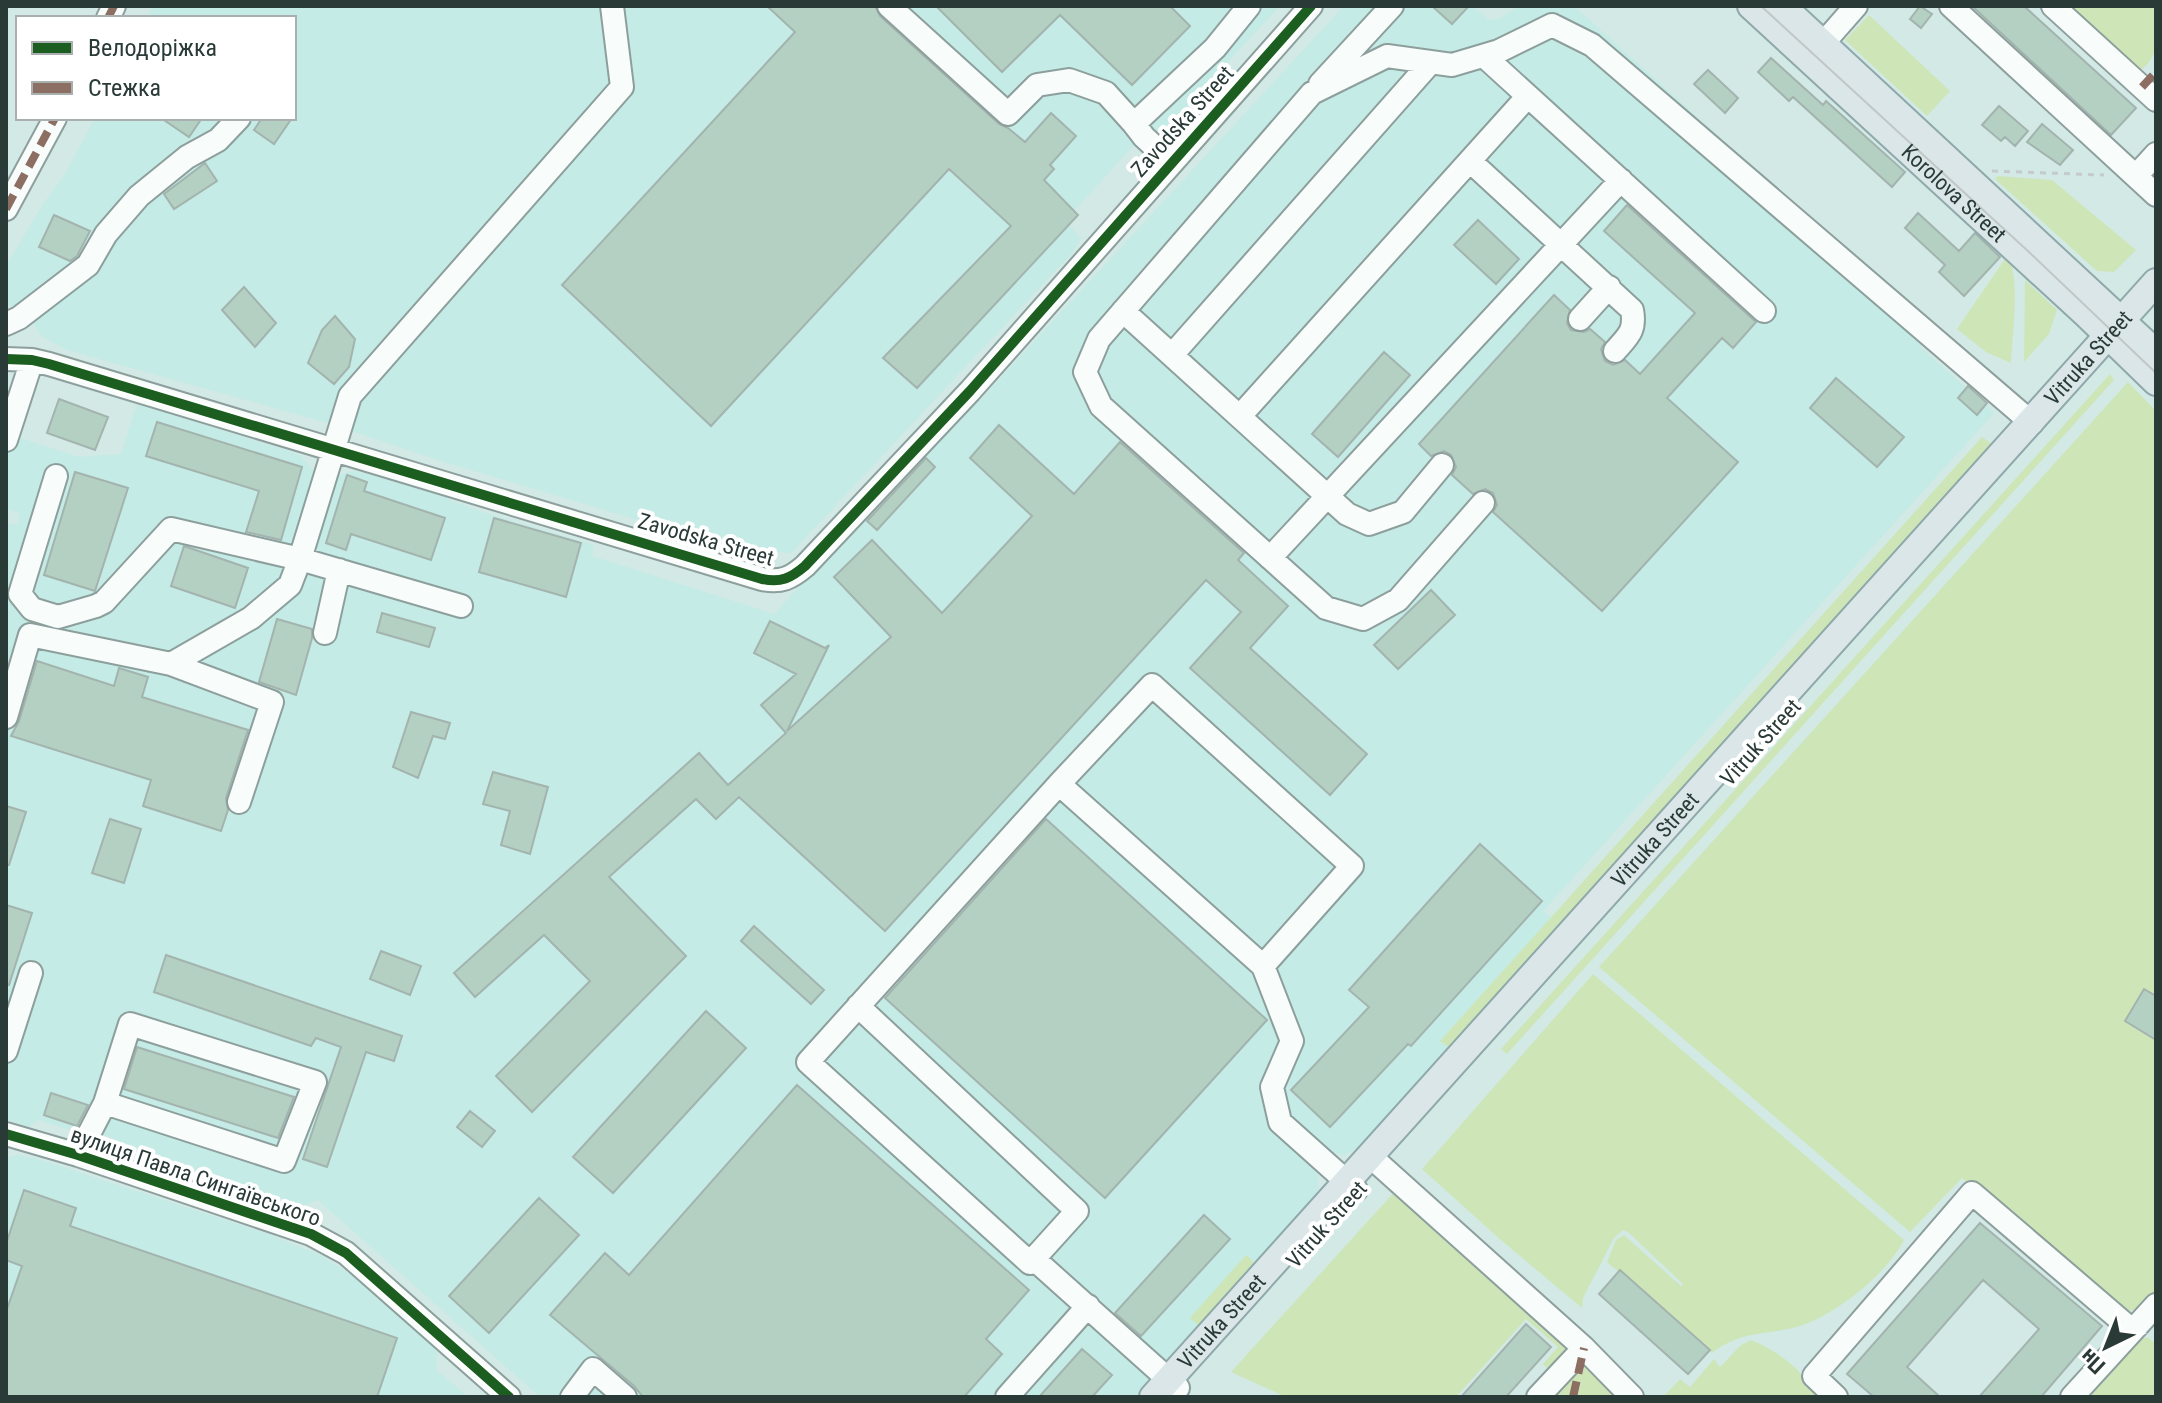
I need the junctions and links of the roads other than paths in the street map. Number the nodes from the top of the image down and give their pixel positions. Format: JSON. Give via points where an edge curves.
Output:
{"nodes":[{"id":1,"x":612,"y":6,"type":"edge"},
{"id":2,"x":889,"y":6,"type":"edge"},
{"id":3,"x":1249,"y":6,"type":"edge"},
{"id":4,"x":1311,"y":6,"type":"edge"},
{"id":5,"x":1392,"y":6,"type":"edge"},
{"id":6,"x":1751,"y":6,"type":"edge"},
{"id":7,"x":1782,"y":6,"type":"edge"},
{"id":8,"x":1856,"y":6,"type":"edge"},
{"id":9,"x":1951,"y":6,"type":"edge"},
{"id":10,"x":2053,"y":6,"type":"edge"},
{"id":11,"x":1816,"y":51,"type":"junction"},
{"id":12,"x":1484,"y":56,"type":"junction"},
{"id":13,"x":1431,"y":62,"type":"junction"},
{"id":14,"x":1312,"y":93,"type":"junction"},
{"id":15,"x":1528,"y":96,"type":"junction"},
{"id":16,"x":2156,"y":100,"type":"edge"},
{"id":17,"x":54,"y":120,"type":"edge"},
{"id":18,"x":237,"y":120,"type":"edge"},
{"id":19,"x":1134,"y":124,"type":"junction"},
{"id":20,"x":2156,"y":154,"type":"edge"},
{"id":21,"x":1470,"y":161,"type":"junction"},
{"id":22,"x":1172,"y":163,"type":"junction"},
{"id":23,"x":2136,"y":176,"type":"junction"},
{"id":24,"x":1621,"y":180,"type":"junction"},
{"id":25,"x":2156,"y":195,"type":"edge"},
{"id":26,"x":6,"y":209,"type":"edge"},
{"id":27,"x":1562,"y":244,"type":"junction"},
{"id":28,"x":2156,"y":282,"type":"edge"},
{"id":29,"x":1609,"y":287,"type":"junction"},
{"id":30,"x":2156,"y":301,"type":"edge"},
{"id":31,"x":1123,"y":311,"type":"junction"},
{"id":32,"x":1764,"y":311,"type":"dead end"},
{"id":33,"x":1580,"y":319,"type":"dead end"},
{"id":34,"x":6,"y":324,"type":"edge"},
{"id":35,"x":2120,"y":332,"type":"junction"},
{"id":36,"x":1615,"y":351,"type":"dead end"},
{"id":37,"x":2156,"y":353,"type":"edge"},
{"id":38,"x":1172,"y":355,"type":"junction"},
{"id":39,"x":6,"y":359,"type":"edge"},
{"id":40,"x":32,"y":360,"type":"junction"},
{"id":41,"x":2156,"y":382,"type":"edge"},
{"id":42,"x":1240,"y":416,"type":"junction"},
{"id":43,"x":2032,"y":423,"type":"junction"},
{"id":44,"x":6,"y":440,"type":"edge"},
{"id":45,"x":336,"y":450,"type":"junction"},
{"id":46,"x":1442,"y":465,"type":"dead end"},
{"id":47,"x":56,"y":476,"type":"dead end"},
{"id":48,"x":1328,"y":496,"type":"junction"},
{"id":49,"x":1483,"y":503,"type":"dead end"},
{"id":50,"x":1270,"y":558,"type":"junction"},
{"id":51,"x":300,"y":559,"type":"junction"},
{"id":52,"x":339,"y":570,"type":"junction"},
{"id":53,"x":461,"y":606,"type":"dead end"},
{"id":54,"x":325,"y":633,"type":"dead end"},
{"id":55,"x":171,"y":664,"type":"junction"},
{"id":56,"x":6,"y":717,"type":"edge"},
{"id":57,"x":1059,"y":784,"type":"junction"},
{"id":58,"x":239,"y":802,"type":"dead end"},
{"id":59,"x":1263,"y":966,"type":"junction"},
{"id":60,"x":31,"y":973,"type":"dead end"},
{"id":61,"x":858,"y":1006,"type":"junction"},
{"id":62,"x":7,"y":1044,"type":"edge"},
{"id":63,"x":105,"y":1103,"type":"junction"},
{"id":64,"x":6,"y":1134,"type":"edge"},
{"id":65,"x":78,"y":1155,"type":"junction"},
{"id":66,"x":1374,"y":1160,"type":"junction"},
{"id":67,"x":1352,"y":1185,"type":"junction"},
{"id":68,"x":1034,"y":1259,"type":"junction"},
{"id":69,"x":2156,"y":1305,"type":"edge"},
{"id":70,"x":1088,"y":1306,"type":"junction"},
{"id":71,"x":2132,"y":1330,"type":"junction"},
{"id":72,"x":1584,"y":1348,"type":"junction"},
{"id":73,"x":1167,"y":1391,"type":"edge"},
{"id":74,"x":509,"y":1397,"type":"edge"},
{"id":75,"x":572,"y":1397,"type":"edge"},
{"id":76,"x":625,"y":1397,"type":"edge"},
{"id":77,"x":1007,"y":1397,"type":"edge"},
{"id":78,"x":1538,"y":1397,"type":"edge"},
{"id":79,"x":1632,"y":1397,"type":"edge"},
{"id":80,"x":1836,"y":1397,"type":"edge"},
{"id":81,"x":2072,"y":1397,"type":"edge"}],
"edges":[{"from":1,"to":45,"type":"street","via":[[622,87],[350,396]]},
{"from":2,"to":19,"type":"street","via":[[1008,114],[1037,85],[1069,80],[1106,93]]},
{"from":3,"to":19,"type":"street","via":[[1215,48]]},
{"from":4,"to":22,"type":"street","name":"Zavodska Street"},
{"from":5,"to":14,"type":"street"},
{"from":6,"to":11,"type":"main road"},
{"from":7,"to":11,"type":"main road"},
{"from":8,"to":11,"type":"street"},
{"from":9,"to":23,"type":"street"},
{"from":10,"to":16,"type":"street"},
{"from":11,"to":35,"type":"main road"},
{"from":12,"to":13,"type":"street","via":[[1452,65]]},
{"from":12,"to":15,"type":"street"},
{"from":12,"to":43,"type":"street","via":[[1552,25],[1592,45]]},
{"from":13,"to":14,"type":"street","via":[[1387,56]]},
{"from":13,"to":38,"type":"street"},
{"from":14,"to":31,"type":"street"},
{"from":15,"to":21,"type":"street"},
{"from":15,"to":24,"type":"street"},
{"from":17,"to":26,"type":"street"},
{"from":18,"to":34,"type":"street","via":[[218,140],[187,157],[139,196],[88,265]]},
{"from":19,"to":22,"type":"street"},
{"from":20,"to":23,"type":"street"},
{"from":21,"to":27,"type":"street"},
{"from":21,"to":42,"type":"street"},
{"from":22,"to":45,"type":"street","name":"Zavodska Street","via":[[970,391],[788,579],[762,579]]},
{"from":23,"to":25,"type":"street"},
{"from":24,"to":27,"type":"street"},
{"from":24,"to":32,"type":"street"},
{"from":27,"to":29,"type":"street"},
{"from":27,"to":48,"type":"street"},
{"from":28,"to":35,"type":"main road","name":"Vitruka Street"},
{"from":29,"to":33,"type":"street"},
{"from":29,"to":36,"type":"street","via":[[1632,310],[1634,323]]},
{"from":30,"to":35,"type":"main road","name":"Vitruk Street"},
{"from":31,"to":38,"type":"street"},
{"from":31,"to":50,"type":"street","via":[[1099,339],[1085,372],[1101,406]]},
{"from":35,"to":37,"type":"main road"},
{"from":35,"to":41,"type":"main road"},
{"from":35,"to":43,"type":"main road","name":"Vitruka Street"},
{"from":35,"to":66,"type":"main road","name":"Vitruk Street"},
{"from":38,"to":42,"type":"street"},
{"from":39,"to":40,"type":"street","name":"Zavodska Street"},
{"from":40,"to":44,"type":"street"},
{"from":40,"to":45,"type":"street","name":"Zavodska Street"},
{"from":42,"to":48,"type":"street"},
{"from":43,"to":66,"type":"main road","name":"Vitruka Street"},
{"from":45,"to":51,"type":"street"},
{"from":46,"to":48,"type":"street","via":[[1403,512],[1369,524],[1347,514]]},
{"from":47,"to":51,"type":"street","via":[[20,594],[32,609],[58,617],[104,602],[171,529]]},
{"from":48,"to":50,"type":"street"},
{"from":49,"to":50,"type":"street","via":[[1398,600],[1363,619],[1326,608]]},
{"from":51,"to":52,"type":"street"},
{"from":51,"to":55,"type":"street","via":[[290,585],[251,618]]},
{"from":52,"to":53,"type":"street"},
{"from":52,"to":54,"type":"street"},
{"from":55,"to":56,"type":"street","via":[[30,635]]},
{"from":55,"to":58,"type":"street","via":[[272,702]]},
{"from":57,"to":59,"type":"street"},
{"from":57,"to":59,"type":"street","via":[[1152,685],[1352,866]]},
{"from":57,"to":61,"type":"street"},
{"from":59,"to":67,"type":"street","via":[[1292,1041],[1272,1087],[1280,1122]]},
{"from":60,"to":62,"type":"street"},
{"from":61,"to":68,"type":"street","via":[[1077,1211]]},
{"from":61,"to":68,"type":"street","via":[[808,1062],[1030,1263]]},
{"from":63,"to":63,"type":"street","via":[[130,1024],[315,1082],[284,1161]]},
{"from":63,"to":65,"type":"street"},
{"from":64,"to":65,"type":"street","name":"вулиця Павла Сингаївського"},
{"from":65,"to":74,"type":"street","name":"вулиця Павла Сингаївського","via":[[311,1234],[346,1253]]},
{"from":66,"to":67,"type":"main road","name":"Vitruka Street"},
{"from":66,"to":72,"type":"street"},
{"from":67,"to":73,"type":"main road","name":"Vitruka Street"},
{"from":68,"to":70,"type":"street"},
{"from":69,"to":71,"type":"street"},
{"from":70,"to":73,"type":"street"},
{"from":70,"to":77,"type":"street"},
{"from":71,"to":80,"type":"street","via":[[1972,1193],[1814,1376]]},
{"from":71,"to":81,"type":"street"},
{"from":72,"to":78,"type":"street"},
{"from":72,"to":79,"type":"street"},
{"from":75,"to":76,"type":"street","via":[[593,1369]]}]}
